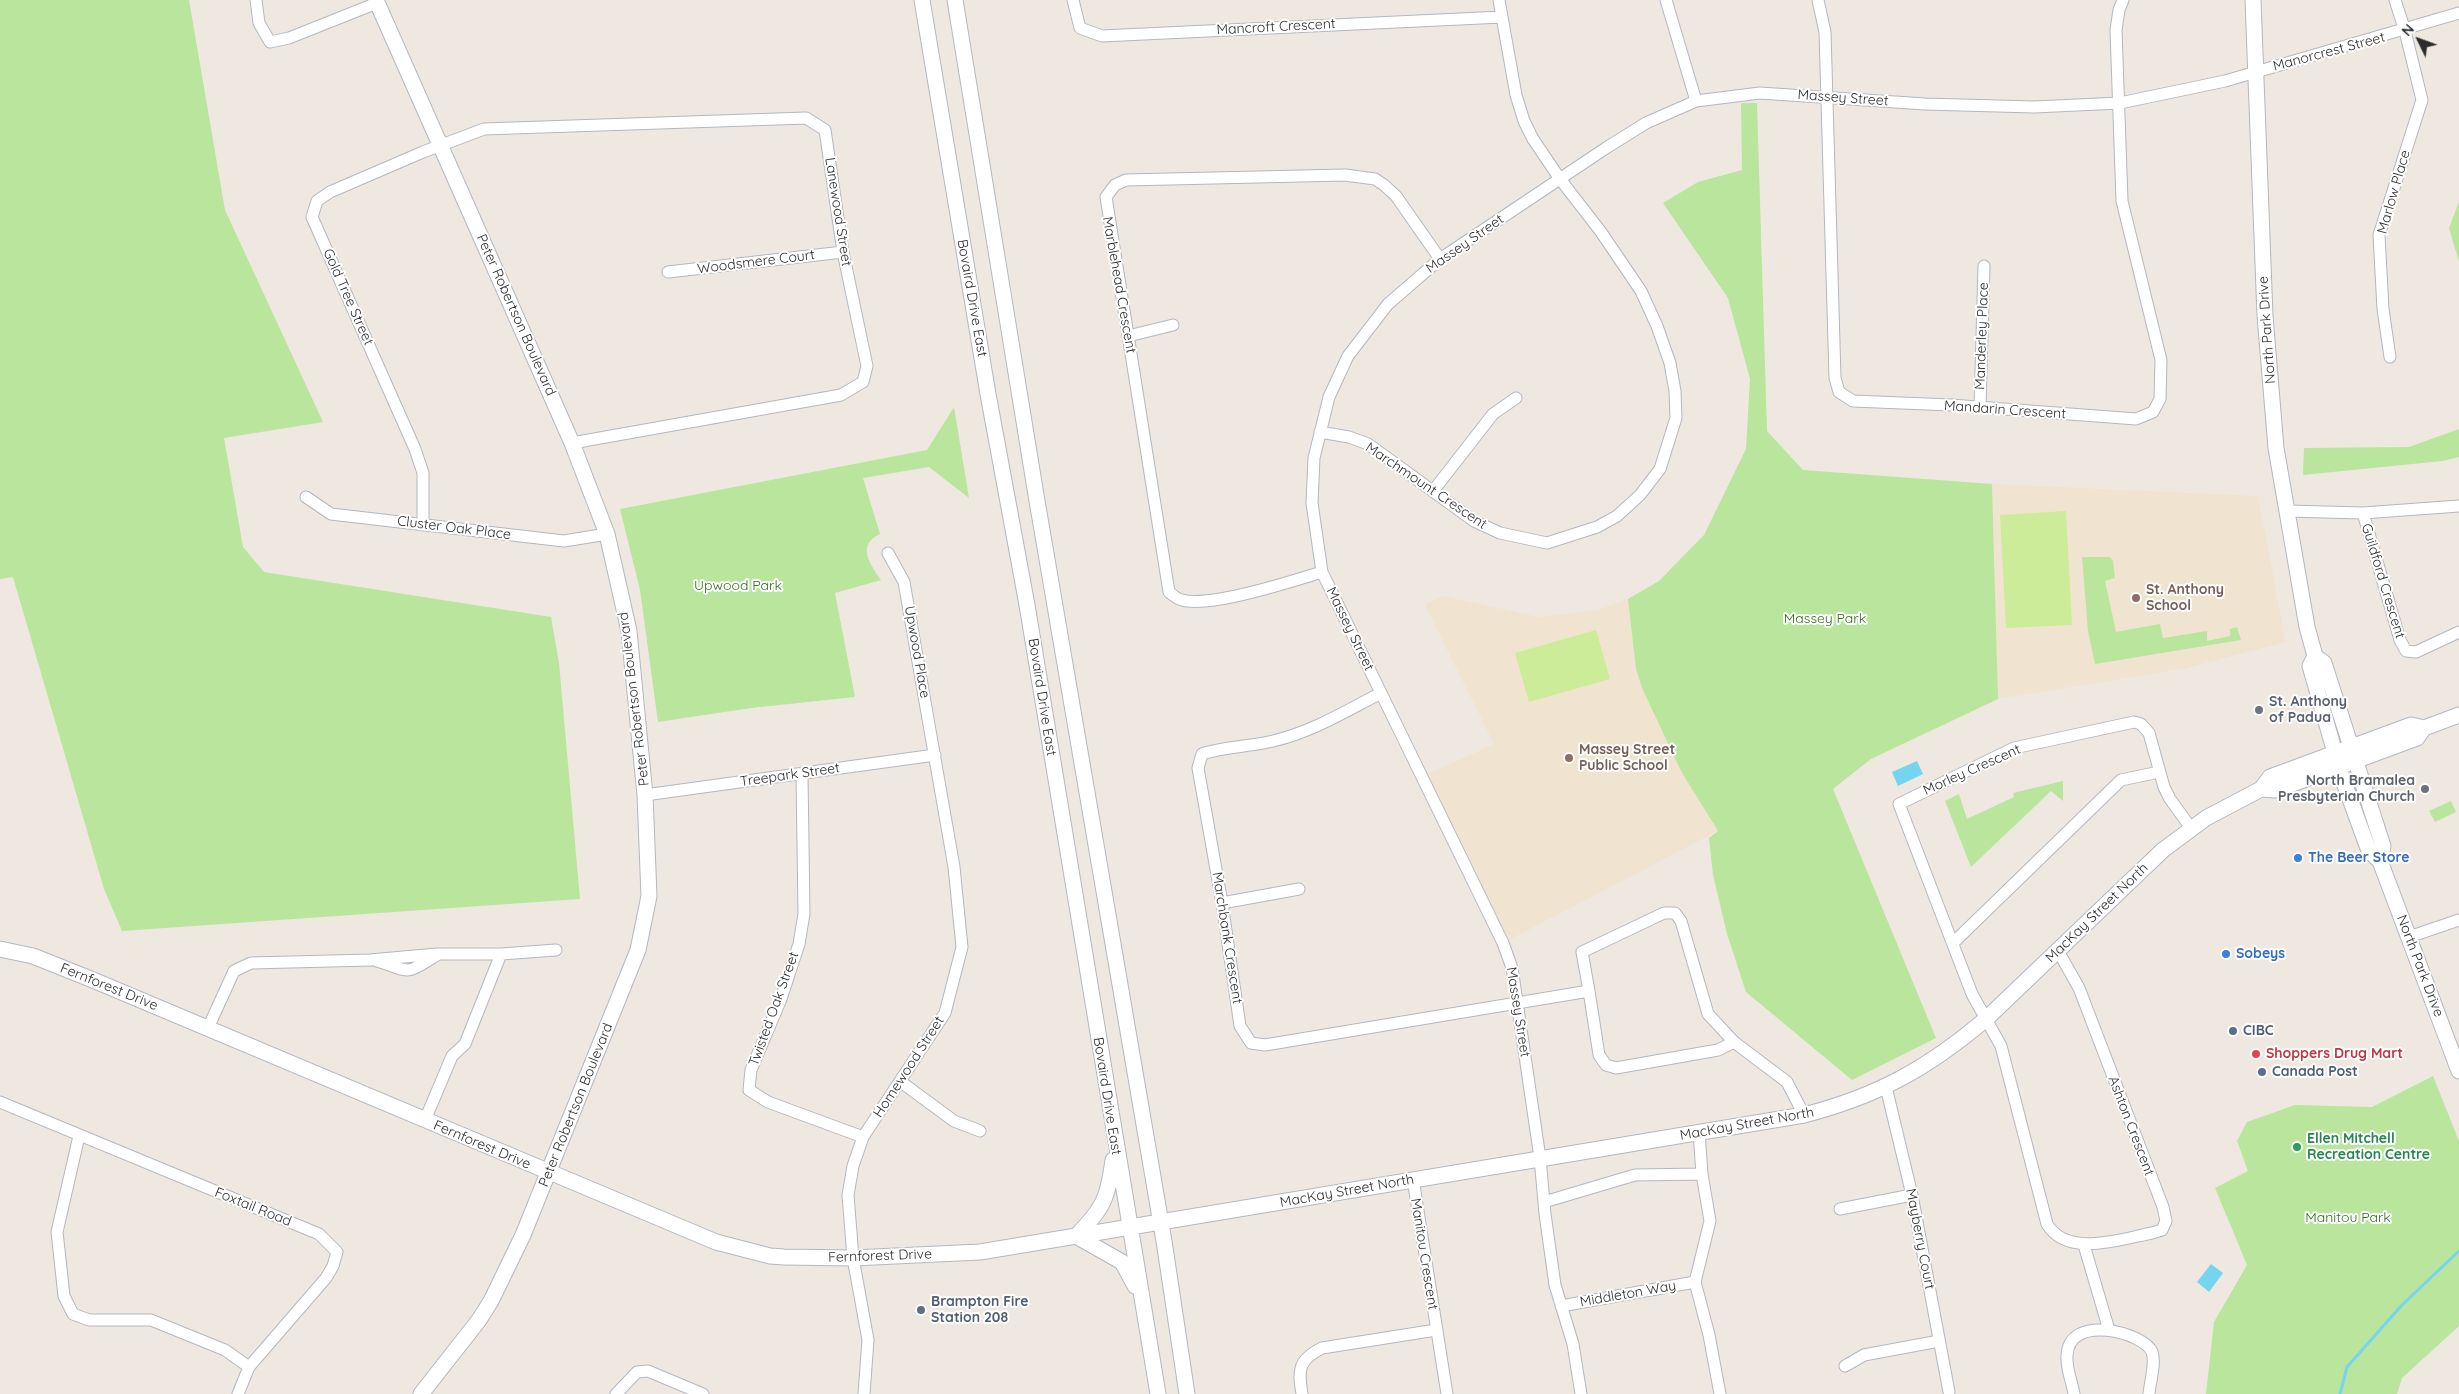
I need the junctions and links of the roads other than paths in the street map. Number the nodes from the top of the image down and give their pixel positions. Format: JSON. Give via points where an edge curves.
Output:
{"nodes":[{"id":1,"x":256,"y":0,"type":"edge"},
{"id":2,"x":922,"y":0,"type":"edge"},
{"id":3,"x":955,"y":0,"type":"edge"},
{"id":4,"x":1073,"y":0,"type":"edge"},
{"id":5,"x":1499,"y":0,"type":"edge"},
{"id":6,"x":1666,"y":0,"type":"edge"},
{"id":7,"x":1818,"y":0,"type":"edge"},
{"id":8,"x":2123,"y":0,"type":"edge"},
{"id":9,"x":2253,"y":0,"type":"edge"},
{"id":10,"x":2395,"y":0,"type":"edge"},
{"id":11,"x":377,"y":2,"type":"edge"},
{"id":12,"x":2459,"y":14,"type":"edge"},
{"id":13,"x":1502,"y":17,"type":"junction"},
{"id":14,"x":2405,"y":31,"type":"junction"},
{"id":15,"x":2256,"y":72,"type":"junction"},
{"id":16,"x":1827,"y":96,"type":"junction"},
{"id":17,"x":1696,"y":101,"type":"junction"},
{"id":18,"x":2120,"y":103,"type":"junction"},
{"id":19,"x":442,"y":145,"type":"junction"},
{"id":20,"x":1560,"y":179,"type":"junction"},
{"id":21,"x":843,"y":252,"type":"junction"},
{"id":22,"x":1440,"y":259,"type":"junction"},
{"id":23,"x":1984,"y":266,"type":"dead end"},
{"id":24,"x":668,"y":272,"type":"dead end"},
{"id":25,"x":1173,"y":325,"type":"dead end"},
{"id":26,"x":1128,"y":336,"type":"junction"},
{"id":27,"x":2390,"y":357,"type":"dead end"},
{"id":28,"x":1516,"y":398,"type":"dead end"},
{"id":29,"x":1980,"y":407,"type":"junction"},
{"id":30,"x":1320,"y":432,"type":"junction"},
{"id":31,"x":572,"y":443,"type":"junction"},
{"id":32,"x":1433,"y":490,"type":"junction"},
{"id":33,"x":306,"y":497,"type":"dead end"},
{"id":34,"x":2459,"y":506,"type":"edge"},
{"id":35,"x":2286,"y":511,"type":"junction"},
{"id":36,"x":2363,"y":513,"type":"junction"},
{"id":37,"x":423,"y":525,"type":"junction"},
{"id":38,"x":607,"y":534,"type":"junction"},
{"id":39,"x":888,"y":553,"type":"dead end"},
{"id":40,"x":1322,"y":572,"type":"junction"},
{"id":41,"x":2459,"y":632,"type":"edge"},
{"id":42,"x":2315,"y":656,"type":"junction"},
{"id":43,"x":1381,"y":693,"type":"junction"},
{"id":44,"x":2459,"y":715,"type":"edge"},
{"id":45,"x":2352,"y":754,"type":"junction"},
{"id":46,"x":935,"y":755,"type":"junction"},
{"id":47,"x":2336,"y":760,"type":"junction"},
{"id":48,"x":2159,"y":772,"type":"junction"},
{"id":49,"x":802,"y":774,"type":"junction"},
{"id":50,"x":645,"y":795,"type":"junction"},
{"id":51,"x":2191,"y":828,"type":"junction"},
{"id":52,"x":2380,"y":861,"type":"junction"},
{"id":53,"x":1299,"y":889,"type":"dead end"},
{"id":54,"x":1222,"y":903,"type":"junction"},
{"id":55,"x":2459,"y":920,"type":"edge"},
{"id":56,"x":2409,"y":938,"type":"junction"},
{"id":57,"x":1953,"y":943,"type":"junction"},
{"id":58,"x":0,"y":949,"type":"edge"},
{"id":59,"x":556,"y":950,"type":"dead end"},
{"id":60,"x":2058,"y":951,"type":"junction"},
{"id":61,"x":501,"y":954,"type":"junction"},
{"id":62,"x":1589,"y":991,"type":"junction"},
{"id":63,"x":1518,"y":1004,"type":"junction"},
{"id":64,"x":1986,"y":1019,"type":"junction"},
{"id":65,"x":208,"y":1028,"type":"junction"},
{"id":66,"x":1734,"y":1042,"type":"junction"},
{"id":67,"x":2459,"y":1071,"type":"edge"},
{"id":68,"x":901,"y":1082,"type":"junction"},
{"id":69,"x":1886,"y":1087,"type":"junction"},
{"id":70,"x":0,"y":1102,"type":"edge"},
{"id":71,"x":1804,"y":1115,"type":"junction"},
{"id":72,"x":425,"y":1120,"type":"junction"},
{"id":73,"x":980,"y":1131,"type":"dead end"},
{"id":74,"x":1699,"y":1132,"type":"junction"},
{"id":75,"x":79,"y":1136,"type":"junction"},
{"id":76,"x":863,"y":1137,"type":"junction"},
{"id":77,"x":1115,"y":1143,"type":"junction"},
{"id":78,"x":1540,"y":1158,"type":"junction"},
{"id":79,"x":549,"y":1174,"type":"junction"},
{"id":80,"x":1702,"y":1174,"type":"junction"},
{"id":81,"x":1413,"y":1179,"type":"junction"},
{"id":82,"x":1912,"y":1195,"type":"junction"},
{"id":83,"x":1544,"y":1202,"type":"junction"},
{"id":84,"x":1840,"y":1209,"type":"dead end"},
{"id":85,"x":1161,"y":1223,"type":"junction"},
{"id":86,"x":1129,"y":1229,"type":"junction"},
{"id":87,"x":1076,"y":1236,"type":"junction"},
{"id":88,"x":2084,"y":1245,"type":"junction"},
{"id":89,"x":853,"y":1258,"type":"junction"},
{"id":90,"x":1695,"y":1282,"type":"junction"},
{"id":91,"x":1142,"y":1298,"type":"junction"},
{"id":92,"x":1561,"y":1306,"type":"junction"},
{"id":93,"x":1436,"y":1330,"type":"junction"},
{"id":94,"x":2109,"y":1330,"type":"junction"},
{"id":95,"x":1939,"y":1340,"type":"junction"},
{"id":96,"x":1845,"y":1366,"type":"dead end"},
{"id":97,"x":249,"y":1368,"type":"junction"},
{"id":98,"x":1950,"y":1392,"type":"dead end"},
{"id":99,"x":238,"y":1394,"type":"edge"},
{"id":100,"x":421,"y":1394,"type":"edge"},
{"id":101,"x":616,"y":1394,"type":"edge"},
{"id":102,"x":703,"y":1394,"type":"edge"},
{"id":103,"x":864,"y":1394,"type":"edge"},
{"id":104,"x":1158,"y":1394,"type":"edge"},
{"id":105,"x":1187,"y":1394,"type":"edge"},
{"id":106,"x":1302,"y":1394,"type":"edge"},
{"id":107,"x":1446,"y":1394,"type":"edge"},
{"id":108,"x":1581,"y":1394,"type":"edge"},
{"id":109,"x":1720,"y":1394,"type":"edge"},
{"id":110,"x":2074,"y":1394,"type":"edge"},
{"id":111,"x":2149,"y":1394,"type":"edge"}],
"edges":[{"from":1,"to":11,"type":"street","via":[[259,23],[270,42],[289,38]]},
{"from":2,"to":77,"type":"main road","name":"Bovaird Drive East","via":[[1027,604]]},
{"from":3,"to":85,"type":"main road","name":"Bovaird Drive East","via":[[1030,462]]},
{"from":4,"to":13,"type":"street","name":"Mancroft Crescent","via":[[1080,28],[1102,36]]},
{"from":5,"to":13,"type":"street"},
{"from":6,"to":17,"type":"street"},
{"from":7,"to":16,"type":"street","via":[[1825,32]]},
{"from":8,"to":18,"type":"street","name":"Mandarin Crescent","via":[[2118,10],[2116,30]]},
{"from":9,"to":15,"type":"main road","name":"North Park Drive"},
{"from":10,"to":14,"type":"street","name":"Marlow Place"},
{"from":11,"to":19,"type":"main road","name":"Peter Robertson Boulevard"},
{"from":12,"to":14,"type":"street","name":"Manorcrest Street"},
{"from":13,"to":20,"type":"street","via":[[1524,121]]},
{"from":14,"to":15,"type":"street","name":"Manorcrest Street"},
{"from":14,"to":27,"type":"street","name":"Marlow Place","via":[[2422,100],[2379,235],[2383,309]]},
{"from":15,"to":18,"type":"street","name":"Massey Street"},
{"from":15,"to":35,"type":"main road","name":"North Park Drive","via":[[2265,316],[2276,448]]},
{"from":16,"to":17,"type":"street","name":"Massey Street","via":[[1760,93]]},
{"from":16,"to":18,"type":"street","name":"Massey Street","via":[[1926,104],[2034,107]]},
{"from":16,"to":29,"type":"street","name":"Mandarin Crescent","via":[[1835,378],[1839,392],[1853,401]]},
{"from":17,"to":20,"type":"street","name":"Massey Street","via":[[1646,123]]},
{"from":18,"to":29,"type":"street","name":"Mandarin Crescent","via":[[2122,201],[2161,360],[2160,398],[2152,412],[2136,419]]},
{"from":19,"to":21,"type":"street","name":"Lanewood Street","via":[[484,129],[806,118],[825,130]]},
{"from":19,"to":31,"type":"main road","name":"Peter Robertson Boulevard"},
{"from":19,"to":37,"type":"street","name":"Gold Tree Street","via":[[330,192],[317,201],[312,217],[414,448],[423,473]]},
{"from":20,"to":22,"type":"street","name":"Massey Street"},
{"from":20,"to":32,"type":"street","name":"Marchmount Crescent","via":[[1601,232],[1640,291],[1670,363],[1676,418],[1660,469],[1640,495],[1617,516],[1572,537],[1547,543],[1500,533]]},
{"from":21,"to":24,"type":"street","name":"Woodsmere Court"},
{"from":21,"to":31,"type":"street","name":"Lanewood Street","via":[[867,366],[863,382],[841,395]]},
{"from":22,"to":26,"type":"street","name":"Marblehead Crescent","via":[[1396,196],[1375,180],[1346,175],[1126,180],[1115,185],[1106,196]]},
{"from":22,"to":30,"type":"street","name":"Massey Street","via":[[1388,304],[1348,356],[1329,397]]},
{"from":23,"to":29,"type":"street","name":"Manderley Place"},
{"from":25,"to":26,"type":"street"},
{"from":26,"to":40,"type":"street","name":"Marblehead Crescent","via":[[1169,592],[1180,600],[1195,602],[1266,589]]},
{"from":28,"to":32,"type":"street","via":[[1493,414]]},
{"from":30,"to":32,"type":"street","name":"Marchmount Crescent","via":[[1368,444]]},
{"from":30,"to":40,"type":"street","name":"Massey Street","via":[[1314,458],[1312,503]]},
{"from":31,"to":38,"type":"main road","name":"Peter Robertson Boulevard"},
{"from":33,"to":37,"type":"street","name":"Cluster Oak Place","via":[[331,514]]},
{"from":34,"to":36,"type":"street","name":"Guildford Crescent"},
{"from":35,"to":36,"type":"street","name":"Guildford Crescent"},
{"from":35,"to":42,"type":"main road","name":"North Park Drive"},
{"from":36,"to":41,"type":"street","name":"Guildford Crescent","via":[[2406,651],[2416,652]]},
{"from":37,"to":38,"type":"street","name":"Cluster Oak Place","via":[[564,541]]},
{"from":38,"to":50,"type":"main road","name":"Peter Robertson Boulevard","via":[[629,631]]},
{"from":39,"to":46,"type":"street","name":"Upwood Place","via":[[904,582]]},
{"from":40,"to":43,"type":"street","name":"Massey Street"},
{"from":42,"to":45,"type":"main road","name":"North Park Drive","via":[[2324,663]]},
{"from":42,"to":47,"type":"main road","name":"North Park Drive","via":[[2310,666]]},
{"from":43,"to":54,"type":"street","name":"Marchbank Crescent","via":[[1309,730],[1272,742],[1202,754],[1198,768]]},
{"from":43,"to":63,"type":"street","name":"Massey Street","via":[[1503,943],[1512,968]]},
{"from":44,"to":45,"type":"main road","name":"MacKay Street North","via":[[2424,728],[2411,725]]},
{"from":45,"to":47,"type":"main road","name":"MacKay Street North"},
{"from":45,"to":52,"type":"main road","name":"North Park Drive","via":[[2383,846]]},
{"from":46,"to":49,"type":"street","name":"Treepark Street"},
{"from":46,"to":68,"type":"street","name":"Homewood Street","via":[[954,866],[962,947],[945,1014]]},
{"from":47,"to":51,"type":"main road","name":"MacKay Street North","via":[[2270,776],[2261,789]]},
{"from":47,"to":52,"type":"main road","name":"North Park Drive","via":[[2369,851]]},
{"from":48,"to":51,"type":"street","name":"Morley Crescent","via":[[2170,799]]},
{"from":48,"to":57,"type":"street","via":[[2121,780]]},
{"from":48,"to":57,"type":"street","name":"Morley Crescent","via":[[2149,733],[2141,724],[2134,722],[2014,748],[1899,804]]},
{"from":49,"to":50,"type":"street","name":"Treepark Street"},
{"from":49,"to":76,"type":"street","name":"Twisted Oak Street","via":[[804,914],[781,999],[751,1070],[749,1090],[768,1102]]},
{"from":50,"to":79,"type":"main road","name":"Peter Robertson Boulevard","via":[[649,896],[638,950]]},
{"from":51,"to":60,"type":"main road","name":"MacKay Street North","via":[[2142,869]]},
{"from":52,"to":56,"type":"main road","name":"North Park Drive"},
{"from":53,"to":54,"type":"street"},
{"from":54,"to":63,"type":"street","name":"Marchbank Crescent","via":[[1240,1026],[1251,1043],[1265,1045]]},
{"from":55,"to":56,"type":"street"},
{"from":56,"to":67,"type":"main road","name":"North Park Drive"},
{"from":57,"to":64,"type":"street","name":"Morley Crescent","via":[[1972,994]]},
{"from":58,"to":65,"type":"main road","name":"Fernforest Drive","via":[[33,956]]},
{"from":59,"to":61,"type":"street"},
{"from":60,"to":64,"type":"main road","name":"MacKay Street North"},
{"from":60,"to":88,"type":"street","name":"Ashton Crescent","via":[[2079,988],[2166,1221],[2162,1230],[2152,1233]]},
{"from":61,"to":65,"type":"street","via":[[251,963],[234,971]]},
{"from":61,"to":72,"type":"street","via":[[465,1044],[452,1056]]},
{"from":62,"to":63,"type":"street","name":"Marchbank Crescent"},
{"from":62,"to":66,"type":"street","via":[[1598,1055],[1606,1065],[1616,1068],[1718,1050]]},
{"from":62,"to":66,"type":"street","via":[[1582,952],[1664,913],[1675,913],[1681,920],[1708,1014]]},
{"from":63,"to":78,"type":"street","name":"Massey Street"},
{"from":64,"to":69,"type":"main road","name":"MacKay Street North","via":[[1933,1060]]},
{"from":64,"to":88,"type":"street","name":"Ashton Crescent","via":[[2001,1046],[2047,1224],[2062,1238]]},
{"from":65,"to":72,"type":"main road","name":"Fernforest Drive"},
{"from":66,"to":71,"type":"street","via":[[1787,1082]]},
{"from":68,"to":73,"type":"street","via":[[954,1122]]},
{"from":68,"to":76,"type":"street","name":"Homewood Street"},
{"from":69,"to":71,"type":"main road","name":"MacKay Street North"},
{"from":69,"to":82,"type":"street","name":"Mayberry Court"},
{"from":70,"to":75,"type":"street","name":"Foxtail Road"},
{"from":71,"to":74,"type":"main road","name":"MacKay Street North"},
{"from":72,"to":79,"type":"main road","name":"Fernforest Drive"},
{"from":74,"to":78,"type":"main road","name":"MacKay Street North"},
{"from":74,"to":80,"type":"street","name":"Middleton Way"},
{"from":75,"to":97,"type":"street","via":[[57,1232],[64,1296],[73,1314],[89,1320],[151,1320],[225,1350]]},
{"from":75,"to":97,"type":"street","name":"Foxtail Road","via":[[319,1234],[334,1247],[337,1252],[326,1278]]},
{"from":76,"to":89,"type":"street","name":"Homewood Street","via":[[848,1195]]},
{"from":77,"to":86,"type":"main road","name":"Bovaird Drive East"},
{"from":77,"to":87,"type":"main road","via":[[1105,1200],[1093,1219]]},
{"from":78,"to":81,"type":"main road","name":"MacKay Street North"},
{"from":78,"to":83,"type":"street","name":"Middleton Way"},
{"from":79,"to":89,"type":"main road","name":"Fernforest Drive","via":[[716,1242],[770,1256]]},
{"from":79,"to":100,"type":"main road","name":"Peter Robertson Boulevard","via":[[491,1301]]},
{"from":80,"to":83,"type":"street","via":[[1635,1175]]},
{"from":80,"to":90,"type":"street","name":"Middleton Way","via":[[1710,1221]]},
{"from":81,"to":85,"type":"main road","name":"MacKay Street North"},
{"from":81,"to":93,"type":"street","name":"Manitou Crescent"},
{"from":82,"to":84,"type":"street"},
{"from":82,"to":95,"type":"street","name":"Mayberry Court"},
{"from":83,"to":92,"type":"street","name":"Middleton Way","via":[[1555,1285]]},
{"from":85,"to":86,"type":"main road","name":"MacKay Street North"},
{"from":85,"to":105,"type":"main road","name":"Bovaird Drive East"},
{"from":86,"to":87,"type":"main road","name":"Fernforest Drive"},
{"from":86,"to":91,"type":"main road","name":"Bovaird Drive East"},
{"from":87,"to":89,"type":"main road","name":"Fernforest Drive","via":[[980,1252]]},
{"from":87,"to":91,"type":"main road","via":[[1122,1262]]},
{"from":88,"to":94,"type":"street"},
{"from":89,"to":103,"type":"street","name":"Homewood Street","via":[[868,1340]]},
{"from":90,"to":92,"type":"street","name":"Middleton Way"},
{"from":90,"to":109,"type":"street","name":"Middleton Way"},
{"from":91,"to":104,"type":"main road","name":"Bovaird Drive East"},
{"from":92,"to":108,"type":"street","name":"Middleton Way","via":[[1573,1344]]},
{"from":93,"to":106,"type":"street","via":[[1322,1348],[1302,1364],[1299,1374]]},
{"from":93,"to":107,"type":"street","name":"Manitou Crescent"},
{"from":94,"to":110,"type":"street","via":[[2090,1329],[2078,1335],[2070,1346],[2067,1356]]},
{"from":94,"to":111,"type":"street","via":[[2149,1347],[2153,1354]]},
{"from":95,"to":96,"type":"street","via":[[1864,1355]]},
{"from":95,"to":98,"type":"street","name":"Mayberry Court"},
{"from":97,"to":99,"type":"street","name":"Foxtail Road"},
{"from":101,"to":102,"type":"street","via":[[637,1372],[648,1372]]}]}
